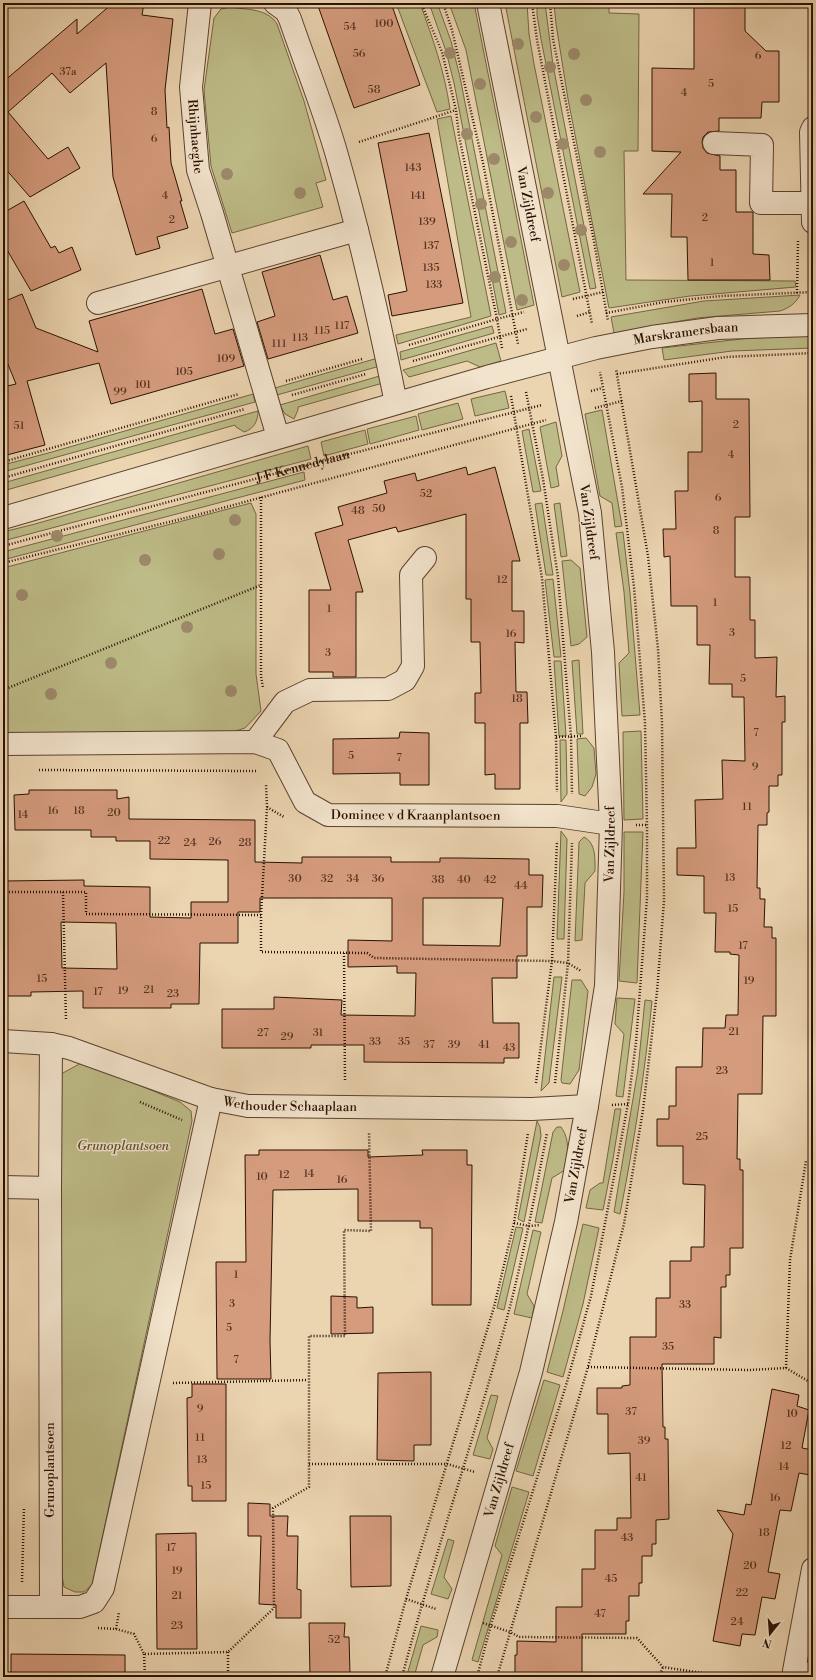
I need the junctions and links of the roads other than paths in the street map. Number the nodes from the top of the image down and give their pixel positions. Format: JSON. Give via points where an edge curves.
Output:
{"nodes":[{"id":1,"x":200,"y":3,"type":"edge"},
{"id":2,"x":275,"y":3,"type":"edge"},
{"id":3,"x":488,"y":3,"type":"edge"},
{"id":4,"x":813,"y":128,"type":"edge"},
{"id":5,"x":714,"y":143,"type":"dead end"},
{"id":6,"x":813,"y":203,"type":"edge"},
{"id":7,"x":813,"y":222,"type":"edge"},
{"id":8,"x":357,"y":230,"type":"junction"},
{"id":9,"x":227,"y":266,"type":"junction"},
{"id":10,"x":98,"y":303,"type":"dead end"},
{"id":11,"x":813,"y":325,"type":"edge"},
{"id":12,"x":560,"y":359,"type":"junction"},
{"id":13,"x":396,"y":403,"type":"junction"},
{"id":14,"x":278,"y":437,"type":"junction"},
{"id":15,"x":3,"y":518,"type":"edge"},
{"id":16,"x":425,"y":558,"type":"dead end"},
{"id":17,"x":255,"y":742,"type":"junction"},
{"id":18,"x":3,"y":744,"type":"edge"},
{"id":19,"x":611,"y":824,"type":"junction"},
{"id":20,"x":3,"y":1041,"type":"edge"},
{"id":21,"x":60,"y":1046,"type":"junction"},
{"id":22,"x":212,"y":1099,"type":"junction"},
{"id":23,"x":587,"y":1106,"type":"junction"},
{"id":24,"x":3,"y":1187,"type":"edge"},
{"id":25,"x":50,"y":1188,"type":"junction"},
{"id":26,"x":813,"y":1569,"type":"edge"},
{"id":27,"x":3,"y":1607,"type":"edge"},
{"id":28,"x":51,"y":1607,"type":"junction"},
{"id":29,"x":813,"y":1675,"type":"edge"},
{"id":30,"x":442,"y":1677,"type":"edge"}],
"edges":[{"from":1,"to":9,"type":"street","name":"Rhijnhaeghe","via":[[191,87],[198,170]]},
{"from":2,"to":8,"type":"street","via":[[286,11],[290,19],[335,150]]},
{"from":3,"to":12,"type":"street","name":"Van Zijldreef"},
{"from":4,"to":6,"type":"street"},
{"from":5,"to":6,"type":"street","via":[[762,144],[761,203]]},
{"from":6,"to":7,"type":"street"},
{"from":8,"to":9,"type":"street"},
{"from":8,"to":13,"type":"street"},
{"from":9,"to":10,"type":"street"},
{"from":9,"to":14,"type":"street","name":"Rhijnhaeghe"},
{"from":11,"to":12,"type":"street","name":"Marskramersbaan","via":[[718,328],[596,348]]},
{"from":12,"to":13,"type":"street"},
{"from":12,"to":19,"type":"street","name":"Van Zijldreef","via":[[590,513],[603,652]]},
{"from":13,"to":14,"type":"street"},
{"from":14,"to":15,"type":"street"},
{"from":16,"to":17,"type":"street","via":[[411,575],[413,666],[405,680],[388,689],[310,690],[285,702]]},
{"from":17,"to":18,"type":"street"},
{"from":17,"to":19,"type":"street","name":"Dominee v d Kraanplantsoen","via":[[278,750],[305,802],[328,815],[557,816]]},
{"from":19,"to":23,"type":"street","name":"Van Zijldreef","via":[[606,986]]},
{"from":20,"to":21,"type":"street","name":"Wethouder Schaaplaan"},
{"from":21,"to":22,"type":"street","name":"Wethouder Schaaplaan"},
{"from":21,"to":25,"type":"street","name":"Grunoplantsoen"},
{"from":22,"to":23,"type":"street","name":"Wethouder Schaaplaan","via":[[248,1106],[345,1108],[532,1109]]},
{"from":22,"to":28,"type":"street","via":[[104,1588],[94,1602],[80,1607]]},
{"from":23,"to":30,"type":"street","name":"Van Zijldreef","via":[[566,1222],[531,1372]]},
{"from":24,"to":25,"type":"street"},
{"from":25,"to":28,"type":"street","name":"Grunoplantsoen"},
{"from":26,"to":29,"type":"street","via":[[794,1671]]},
{"from":27,"to":28,"type":"street"}]}
